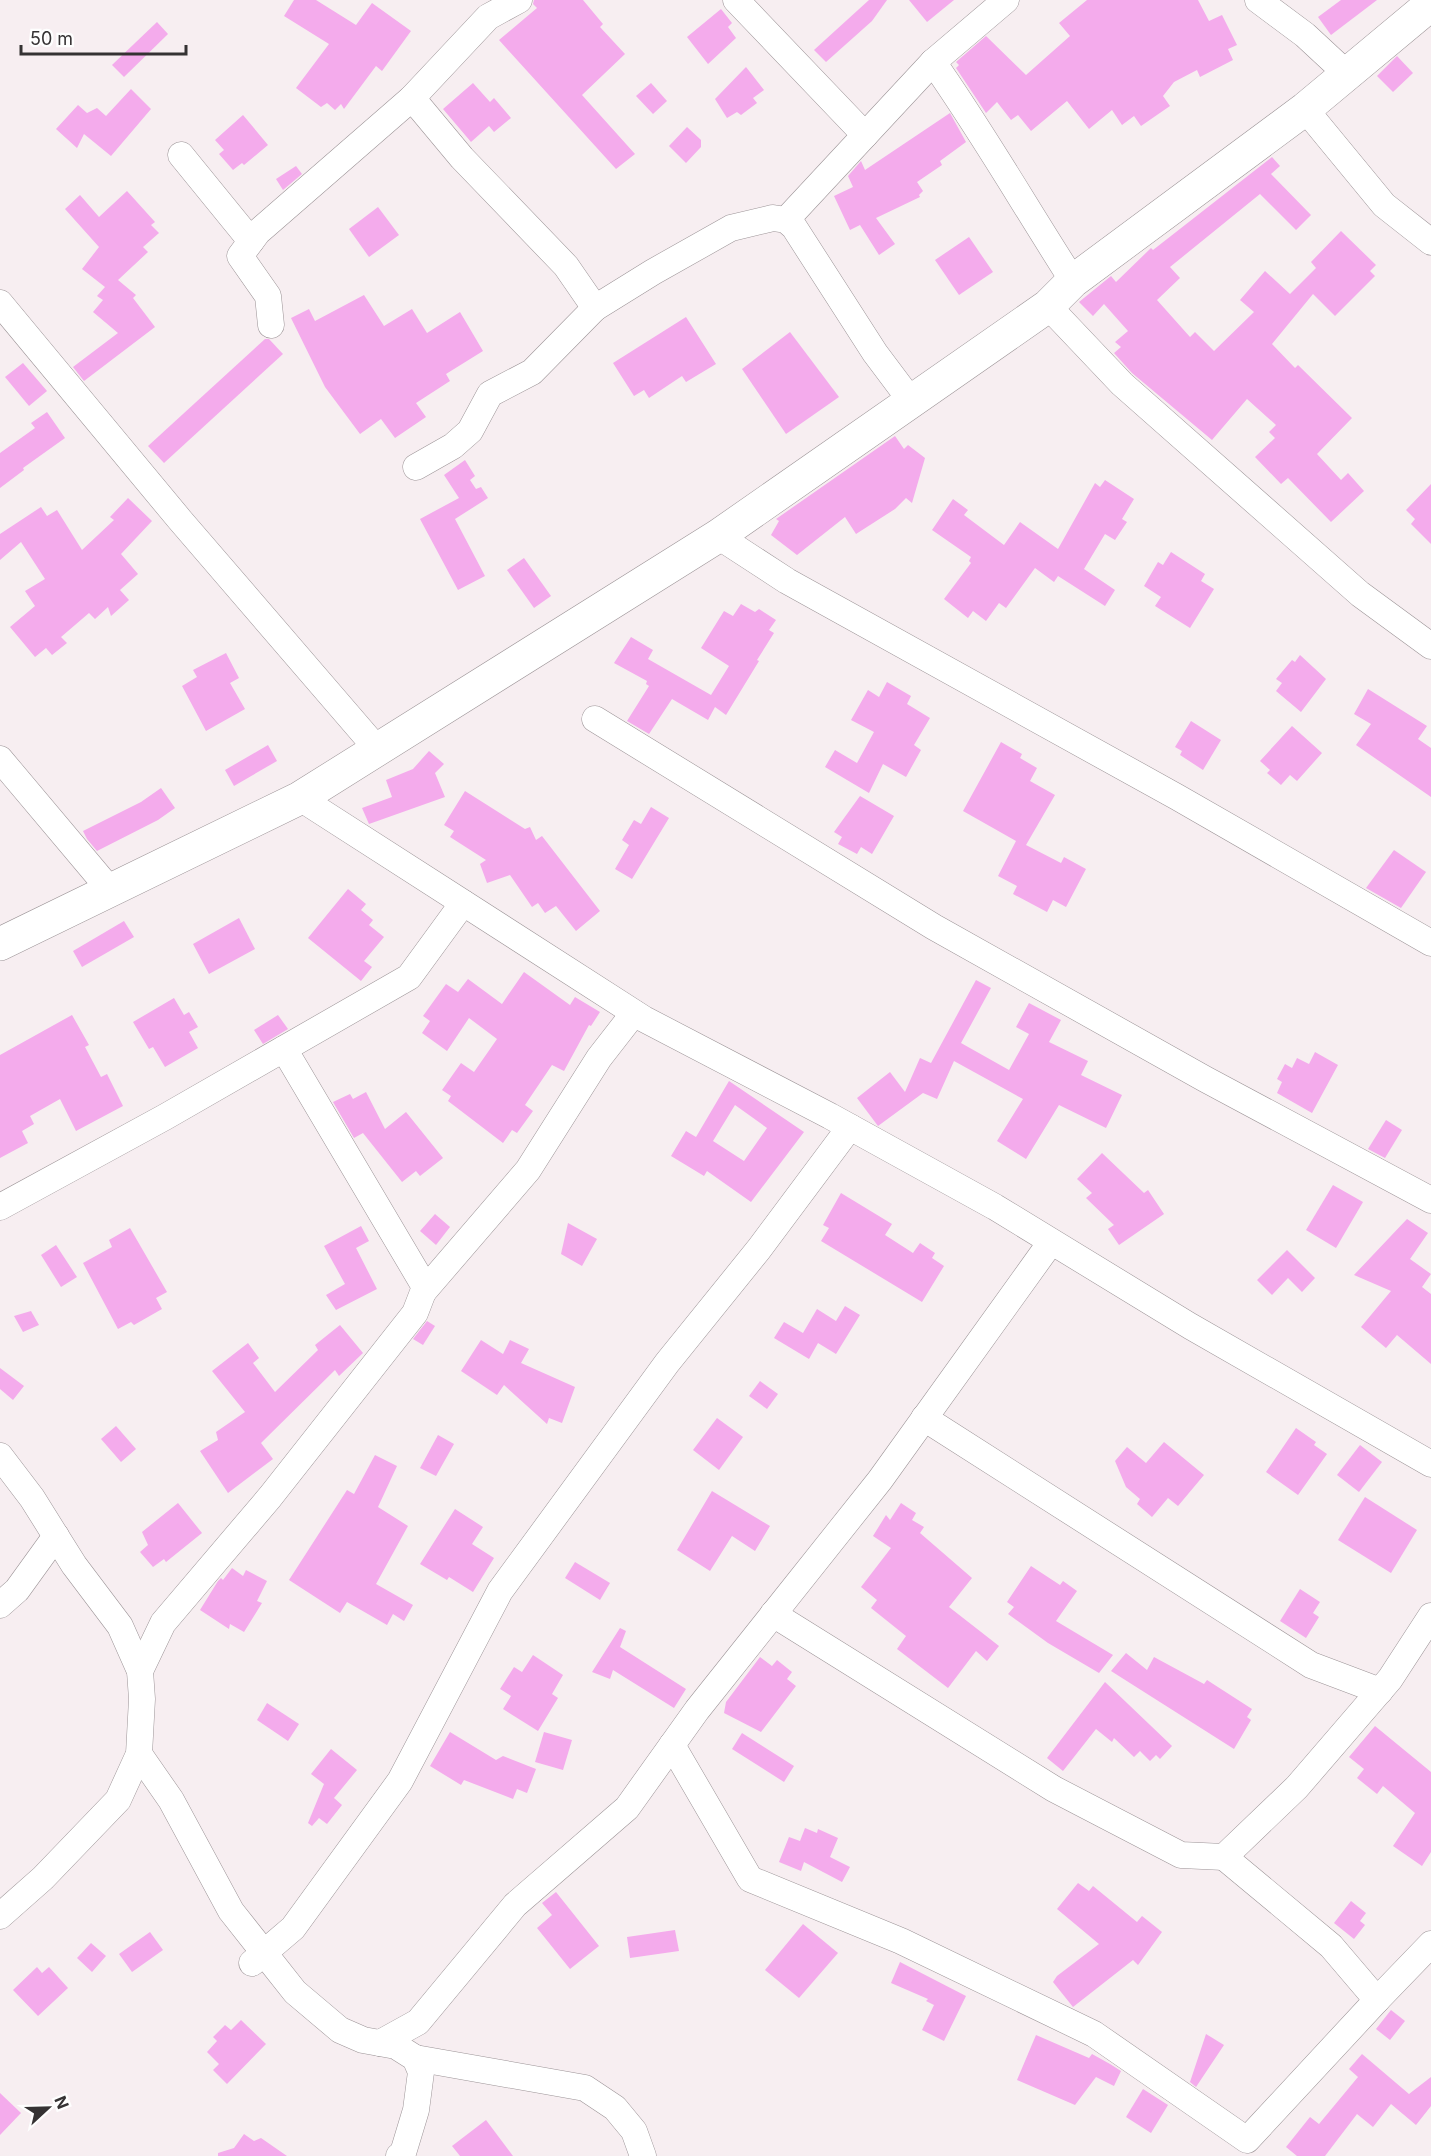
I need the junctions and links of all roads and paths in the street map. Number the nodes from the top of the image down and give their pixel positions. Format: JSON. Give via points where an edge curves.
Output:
{"nodes":[{"id":1,"x":519,"y":0,"type":"edge"},
{"id":2,"x":736,"y":0,"type":"edge"},
{"id":3,"x":1006,"y":0,"type":"edge"},
{"id":4,"x":1258,"y":0,"type":"edge"},
{"id":5,"x":1431,"y":3,"type":"edge"},
{"id":6,"x":933,"y":63,"type":"junction"},
{"id":7,"x":1347,"y":74,"type":"junction"},
{"id":8,"x":412,"y":98,"type":"junction"},
{"id":9,"x":1305,"y":109,"type":"junction"},
{"id":10,"x":865,"y":135,"type":"junction"},
{"id":11,"x":181,"y":155,"type":"dead end"},
{"id":12,"x":786,"y":220,"type":"junction"},
{"id":13,"x":251,"y":241,"type":"junction"},
{"id":14,"x":1431,"y":242,"type":"edge"},
{"id":15,"x":1072,"y":281,"type":"junction"},
{"id":16,"x":0,"y":303,"type":"edge"},
{"id":17,"x":1048,"y":306,"type":"junction"},
{"id":18,"x":596,"y":308,"type":"junction"},
{"id":19,"x":271,"y":326,"type":"dead end"},
{"id":20,"x":912,"y":401,"type":"junction"},
{"id":21,"x":416,"y":467,"type":"dead end"},
{"id":22,"x":718,"y":536,"type":"junction"},
{"id":23,"x":1431,"y":646,"type":"edge"},
{"id":24,"x":595,"y":719,"type":"dead end"},
{"id":25,"x":378,"y":750,"type":"junction"},
{"id":26,"x":0,"y":759,"type":"edge"},
{"id":27,"x":300,"y":798,"type":"junction"},
{"id":28,"x":111,"y":891,"type":"junction"},
{"id":29,"x":464,"y":903,"type":"junction"},
{"id":30,"x":1431,"y":943,"type":"edge"},
{"id":31,"x":0,"y":944,"type":"edge"},
{"id":32,"x":634,"y":1012,"type":"junction"},
{"id":33,"x":284,"y":1049,"type":"junction"},
{"id":34,"x":850,"y":1127,"type":"junction"},
{"id":35,"x":1431,"y":1200,"type":"edge"},
{"id":36,"x":0,"y":1207,"type":"edge"},
{"id":37,"x":1051,"y":1242,"type":"junction"},
{"id":38,"x":424,"y":1291,"type":"junction"},
{"id":39,"x":924,"y":1418,"type":"junction"},
{"id":40,"x":0,"y":1456,"type":"edge"},
{"id":41,"x":1431,"y":1464,"type":"edge"},
{"id":42,"x":56,"y":1536,"type":"junction"},
{"id":43,"x":0,"y":1605,"type":"edge"},
{"id":44,"x":773,"y":1614,"type":"junction"},
{"id":45,"x":1431,"y":1616,"type":"edge"},
{"id":46,"x":140,"y":1671,"type":"junction"},
{"id":47,"x":1380,"y":1691,"type":"junction"},
{"id":48,"x":672,"y":1745,"type":"junction"},
{"id":49,"x":140,"y":1754,"type":"junction"},
{"id":50,"x":1224,"y":1857,"type":"junction"},
{"id":51,"x":0,"y":1916,"type":"edge"},
{"id":52,"x":1431,"y":1944,"type":"edge"},
{"id":53,"x":258,"y":1958,"type":"junction"},
{"id":54,"x":1377,"y":2000,"type":"junction"},
{"id":55,"x":380,"y":2043,"type":"junction"},
{"id":56,"x":415,"y":2058,"type":"junction"},
{"id":57,"x":399,"y":2156,"type":"edge"},
{"id":58,"x":643,"y":2156,"type":"edge"}],
"edges":[{"from":1,"to":8,"type":"street","via":[[488,17]]},
{"from":2,"to":10,"type":"street"},
{"from":3,"to":6,"type":"street"},
{"from":4,"to":7,"type":"street","via":[[1305,35]]},
{"from":5,"to":7,"type":"street"},
{"from":6,"to":10,"type":"street"},
{"from":6,"to":15,"type":"street","via":[[980,130]]},
{"from":7,"to":9,"type":"street"},
{"from":8,"to":13,"type":"street"},
{"from":8,"to":18,"type":"street","via":[[462,158],[566,266]]},
{"from":9,"to":14,"type":"street","via":[[1384,205]]},
{"from":9,"to":15,"type":"street"},
{"from":10,"to":12,"type":"street"},
{"from":11,"to":13,"type":"street"},
{"from":12,"to":18,"type":"street","via":[[764,219],[731,228]]},
{"from":12,"to":20,"type":"street"},
{"from":13,"to":19,"type":"street","via":[[240,256],[268,296]]},
{"from":15,"to":17,"type":"street"},
{"from":16,"to":25,"type":"street"},
{"from":17,"to":20,"type":"street"},
{"from":17,"to":23,"type":"street","via":[[1122,384],[1360,594]]},
{"from":18,"to":21,"type":"street","via":[[532,372],[490,394],[470,431],[453,446]]},
{"from":20,"to":22,"type":"street"},
{"from":22,"to":25,"type":"street"},
{"from":22,"to":30,"type":"street","via":[[787,580]]},
{"from":24,"to":35,"type":"street","via":[[934,927]]},
{"from":25,"to":27,"type":"street"},
{"from":26,"to":28,"type":"street"},
{"from":27,"to":28,"type":"street"},
{"from":27,"to":29,"type":"street"},
{"from":28,"to":31,"type":"street"},
{"from":29,"to":32,"type":"street"},
{"from":29,"to":33,"type":"street","via":[[409,977]]},
{"from":32,"to":34,"type":"street"},
{"from":32,"to":38,"type":"street","via":[[598,1058],[528,1170]]},
{"from":33,"to":36,"type":"street"},
{"from":33,"to":38,"type":"street"},
{"from":34,"to":37,"type":"street"},
{"from":34,"to":53,"type":"street","via":[[667,1363],[500,1591],[400,1781],[293,1928]]},
{"from":37,"to":39,"type":"street"},
{"from":37,"to":41,"type":"street"},
{"from":38,"to":46,"type":"street","via":[[415,1313],[270,1497],[163,1623]]},
{"from":39,"to":44,"type":"street"},
{"from":39,"to":47,"type":"street","via":[[1311,1665]]},
{"from":40,"to":42,"type":"street"},
{"from":42,"to":43,"type":"street","via":[[17,1590]]},
{"from":42,"to":46,"type":"street","via":[[120,1626]]},
{"from":44,"to":48,"type":"street"},
{"from":44,"to":50,"type":"street","via":[[1054,1789],[1181,1855]]},
{"from":45,"to":47,"type":"street"},
{"from":46,"to":49,"type":"street"},
{"from":47,"to":50,"type":"street","via":[[1297,1787]]},
{"from":48,"to":54,"type":"street","via":[[750,1879],[901,1941],[1094,2034],[1247,2140]]},
{"from":48,"to":55,"type":"street","via":[[627,1808],[515,1905],[418,2022]]},
{"from":49,"to":51,"type":"street","via":[[118,1800],[43,1878]]},
{"from":49,"to":53,"type":"street","via":[[171,1800]]},
{"from":50,"to":54,"type":"street","via":[[1331,1946]]},
{"from":52,"to":54,"type":"street"},
{"from":53,"to":55,"type":"street","via":[[340,2030]]},
{"from":55,"to":56,"type":"street","via":[[396,2046]]},
{"from":56,"to":57,"type":"street","via":[[421,2072],[416,2110]]},
{"from":56,"to":58,"type":"street","via":[[585,2088],[615,2108],[634,2131]]}]}
